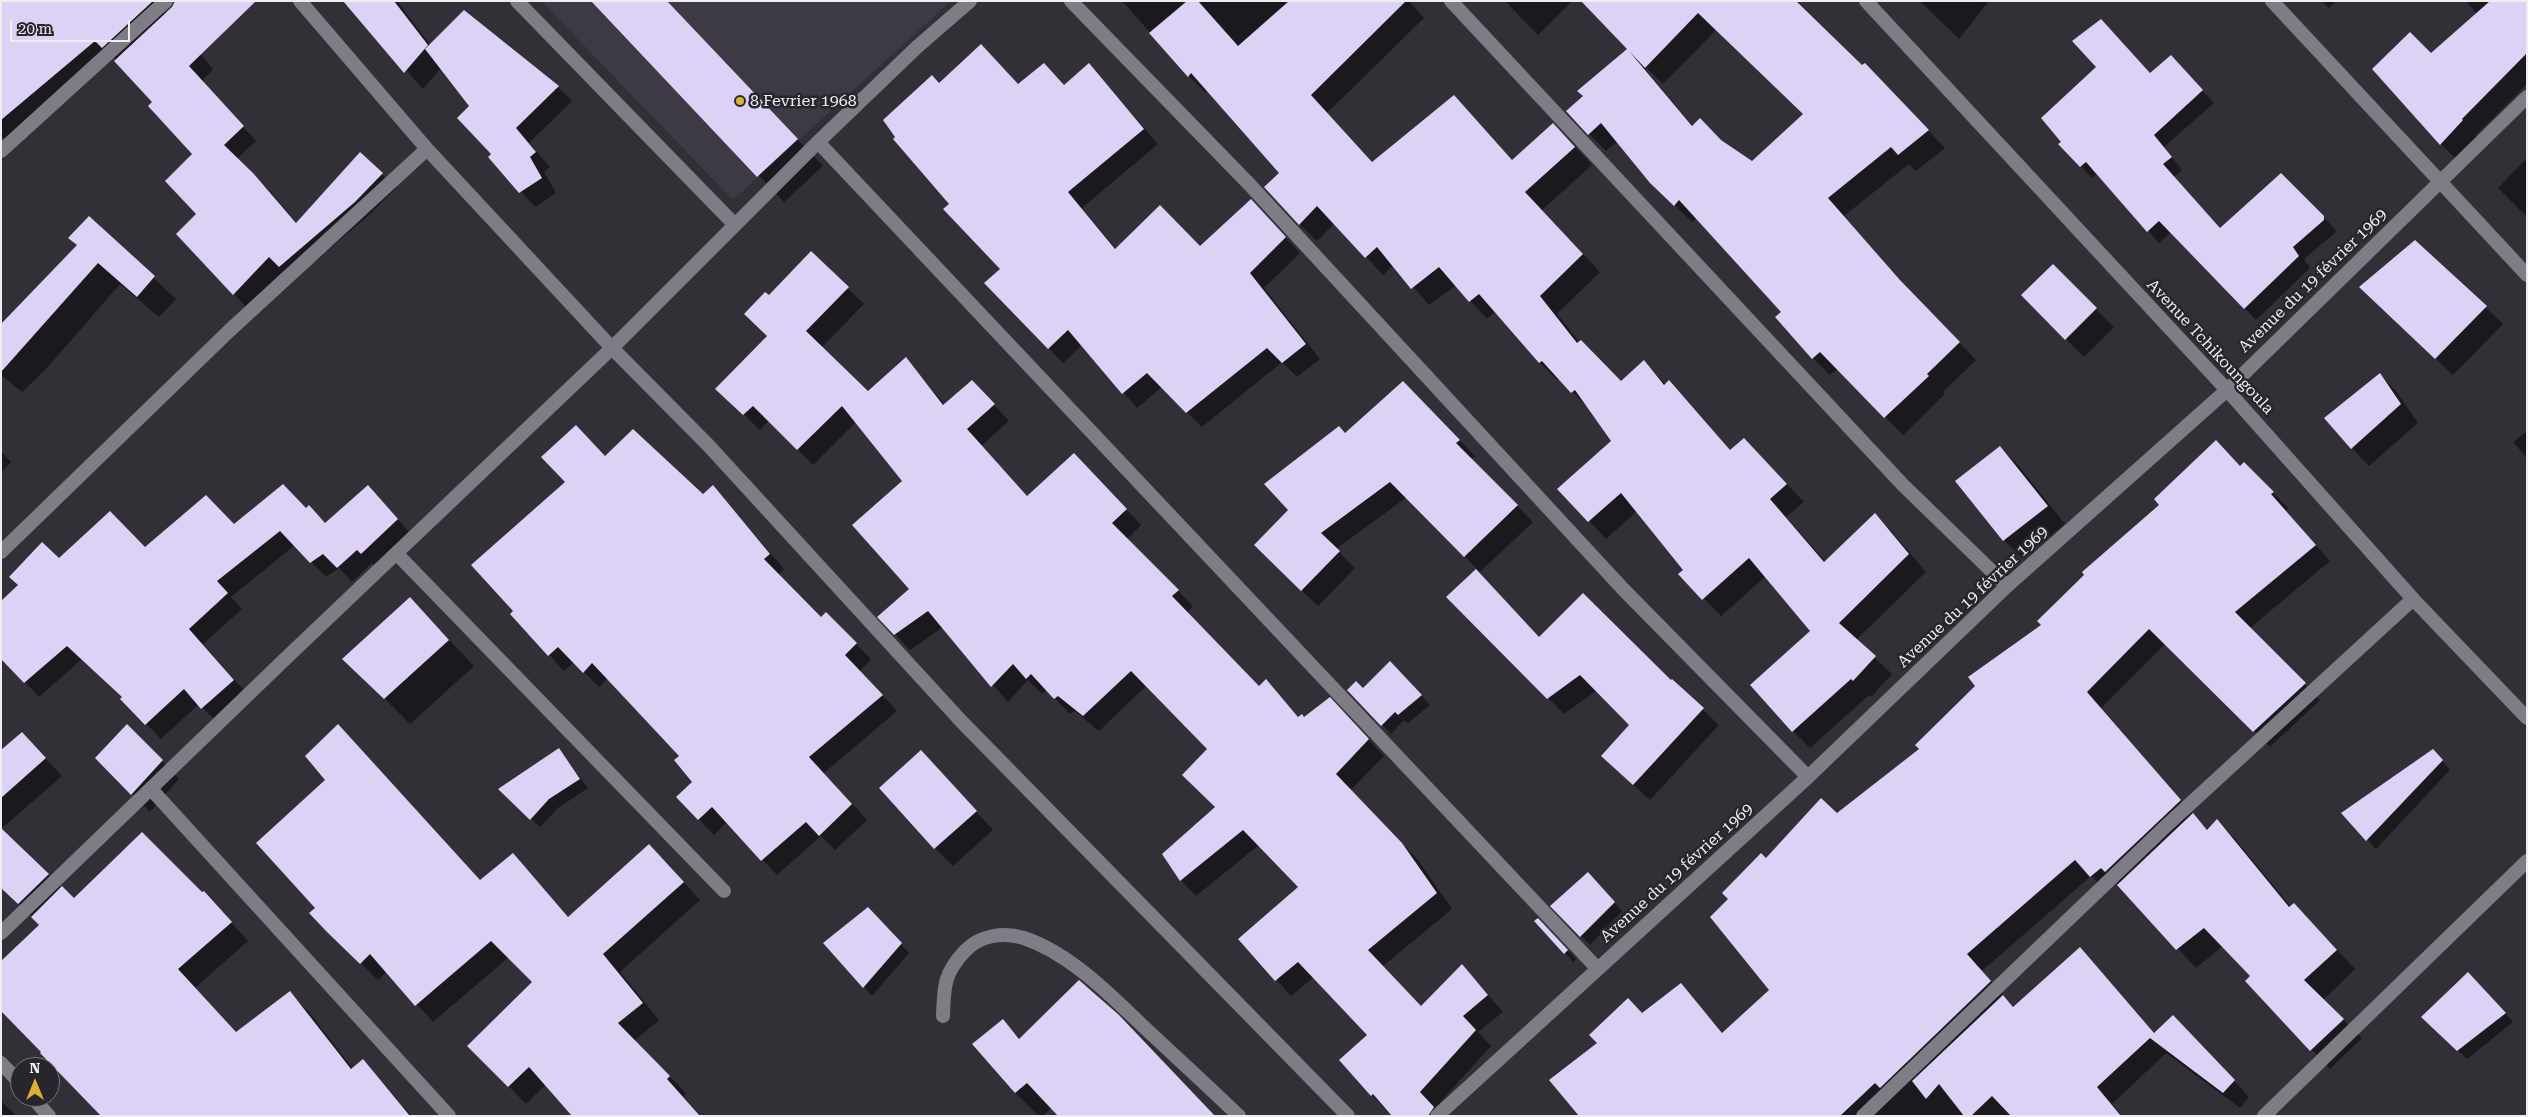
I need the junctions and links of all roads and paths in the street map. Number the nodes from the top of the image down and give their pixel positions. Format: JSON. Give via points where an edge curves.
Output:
{"nodes":[{"id":1,"x":166,"y":1,"type":"edge"},
{"id":2,"x":300,"y":1,"type":"edge"},
{"id":3,"x":517,"y":1,"type":"edge"},
{"id":4,"x":970,"y":1,"type":"edge"},
{"id":5,"x":1071,"y":1,"type":"edge"},
{"id":6,"x":1451,"y":1,"type":"edge"},
{"id":7,"x":1866,"y":1,"type":"edge"},
{"id":8,"x":2272,"y":1,"type":"edge"},
{"id":9,"x":2527,"y":97,"type":"edge"},
{"id":10,"x":818,"y":142,"type":"junction"},
{"id":11,"x":427,"y":149,"type":"junction"},
{"id":12,"x":1,"y":151,"type":"edge"},
{"id":13,"x":2439,"y":182,"type":"junction"},
{"id":14,"x":735,"y":225,"type":"junction"},
{"id":15,"x":2527,"y":275,"type":"edge"},
{"id":16,"x":612,"y":348,"type":"junction"},
{"id":17,"x":2227,"y":390,"type":"junction"},
{"id":18,"x":1,"y":552,"type":"edge"},
{"id":19,"x":397,"y":554,"type":"junction"},
{"id":20,"x":2007,"y":586,"type":"junction"},
{"id":21,"x":2413,"y":598,"type":"junction"},
{"id":22,"x":2527,"y":718,"type":"edge"},
{"id":23,"x":1808,"y":777,"type":"junction"},
{"id":24,"x":151,"y":789,"type":"junction"},
{"id":25,"x":2527,"y":861,"type":"edge"},
{"id":26,"x":724,"y":891,"type":"dead end"},
{"id":27,"x":1,"y":933,"type":"edge"},
{"id":28,"x":1597,"y":968,"type":"junction"},
{"id":29,"x":943,"y":1016,"type":"dead end"},
{"id":30,"x":1,"y":1063,"type":"edge"},
{"id":31,"x":10,"y":1072,"type":"edge"},
{"id":32,"x":448,"y":1116,"type":"edge"},
{"id":33,"x":1239,"y":1116,"type":"edge"},
{"id":34,"x":1348,"y":1116,"type":"edge"},
{"id":35,"x":1437,"y":1116,"type":"edge"},
{"id":36,"x":1863,"y":1116,"type":"edge"},
{"id":37,"x":2264,"y":1116,"type":"edge"}],
"edges":[{"from":1,"to":12,"type":"street"},
{"from":2,"to":11,"type":"street"},
{"from":3,"to":14,"type":"street"},
{"from":4,"to":10,"type":"street"},
{"from":5,"to":23,"type":"street","via":[[1250,184],[1623,589]]},
{"from":6,"to":20,"type":"street","via":[[1903,485]]},
{"from":7,"to":17,"type":"street","name":"Avenue Tchikoungoula"},
{"from":8,"to":13,"type":"street"},
{"from":9,"to":13,"type":"street","name":"Avenue du 19 février 1969"},
{"from":10,"to":14,"type":"street"},
{"from":10,"to":28,"type":"street"},
{"from":11,"to":16,"type":"street"},
{"from":11,"to":18,"type":"street","via":[[230,330]]},
{"from":13,"to":15,"type":"street"},
{"from":13,"to":17,"type":"street","name":"Avenue du 19 février 1969"},
{"from":14,"to":16,"type":"street"},
{"from":16,"to":19,"type":"street"},
{"from":16,"to":34,"type":"street","via":[[710,446],[961,721]]},
{"from":17,"to":20,"type":"street","name":"Avenue du 19 février 1969"},
{"from":17,"to":21,"type":"street","name":"Avenue Tchikoungoula"},
{"from":19,"to":24,"type":"street"},
{"from":19,"to":26,"type":"street"},
{"from":20,"to":23,"type":"street","name":"Avenue du 19 février 1969"},
{"from":21,"to":22,"type":"street","name":"Avenue Tchikoungoula"},
{"from":21,"to":36,"type":"street","via":[[2166,826]]},
{"from":23,"to":28,"type":"street","name":"Avenue du 19 février 1969"},
{"from":24,"to":27,"type":"street"},
{"from":24,"to":32,"type":"street"},
{"from":25,"to":37,"type":"street"},
{"from":28,"to":35,"type":"street","name":"Avenue du 19 février 1969"},
{"from":29,"to":33,"type":"street","via":[[944,984],[949,971],[974,941],[998,934],[1022,938],[1042,946],[1086,975]]},
{"from":30,"to":31,"type":"street"}]}
